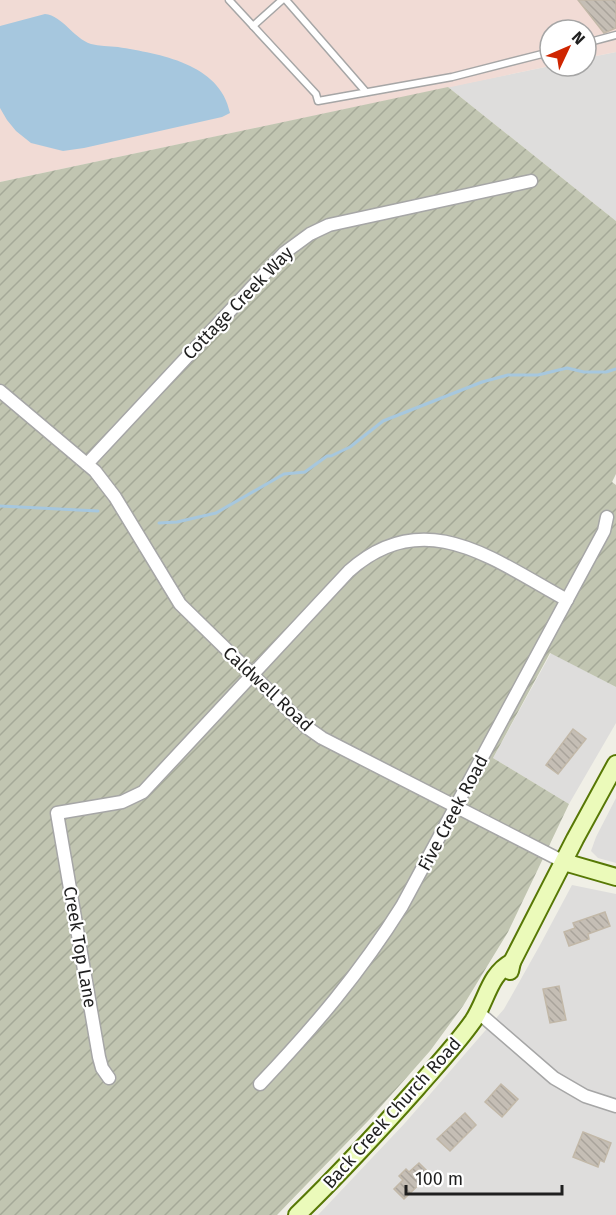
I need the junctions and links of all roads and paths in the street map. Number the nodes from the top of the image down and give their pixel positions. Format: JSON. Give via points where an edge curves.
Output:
{"nodes":[{"id":1,"x":229,"y":0,"type":"edge"},
{"id":2,"x":284,"y":0,"type":"edge"},
{"id":3,"x":253,"y":26,"type":"junction"},
{"id":4,"x":616,"y":36,"type":"edge"},
{"id":5,"x":598,"y":40,"type":"edge"},
{"id":6,"x":538,"y":55,"type":"edge"},
{"id":7,"x":366,"y":92,"type":"junction"},
{"id":8,"x":531,"y":181,"type":"dead end"},
{"id":9,"x":0,"y":391,"type":"edge"},
{"id":10,"x":87,"y":464,"type":"junction"},
{"id":11,"x":607,"y":517,"type":"dead end"},
{"id":12,"x":567,"y":600,"type":"junction"},
{"id":13,"x":252,"y":675,"type":"junction"},
{"id":14,"x":616,"y":764,"type":"edge"},
{"id":15,"x":456,"y":806,"type":"junction"},
{"id":16,"x":564,"y":862,"type":"junction"},
{"id":17,"x":616,"y":877,"type":"edge"},
{"id":18,"x":481,"y":1010,"type":"junction"},
{"id":19,"x":109,"y":1078,"type":"dead end"},
{"id":20,"x":260,"y":1084,"type":"dead end"},
{"id":21,"x":616,"y":1106,"type":"edge"},
{"id":22,"x":297,"y":1215,"type":"edge"}],
"edges":[{"from":1,"to":3,"type":"lane"},
{"from":2,"to":3,"type":"lane"},
{"from":2,"to":7,"type":"lane"},
{"from":3,"to":7,"type":"lane","via":[[316,94],[318,101]]},
{"from":4,"to":5,"type":"lane"},
{"from":6,"to":7,"type":"lane","via":[[452,77]]},
{"from":8,"to":10,"type":"street","name":"Cottage Creek Way","via":[[329,225],[300,239]]},
{"from":9,"to":10,"type":"street","name":"Caldwell Road"},
{"from":10,"to":13,"type":"street","name":"Caldwell Road","via":[[115,497],[180,604]]},
{"from":11,"to":12,"type":"street","name":"Five Creek Road","via":[[604,531]]},
{"from":12,"to":13,"type":"street","via":[[465,546],[432,539],[398,543],[358,563]]},
{"from":12,"to":15,"type":"street","name":"Five Creek Road"},
{"from":13,"to":15,"type":"street","name":"Caldwell Road","via":[[322,738]]},
{"from":13,"to":19,"type":"street","name":"Creek Top Lane","via":[[143,792],[122,802],[57,813],[99,1057]]},
{"from":14,"to":16,"type":"street","name":"Back Creek Church Road"},
{"from":15,"to":16,"type":"street","name":"Caldwell Road"},
{"from":15,"to":20,"type":"street","name":"Five Creek Road","via":[[413,888],[367,959],[328,1010]]},
{"from":16,"to":17,"type":"street","name":"Caldwell Road"},
{"from":16,"to":18,"type":"street","name":"Back Creek Church Road","via":[[512,962],[501,968],[489,988]]},
{"from":18,"to":21,"type":"street","via":[[561,1083]]},
{"from":18,"to":22,"type":"street","name":"Back Creek Church Road","via":[[404,1102]]}]}
